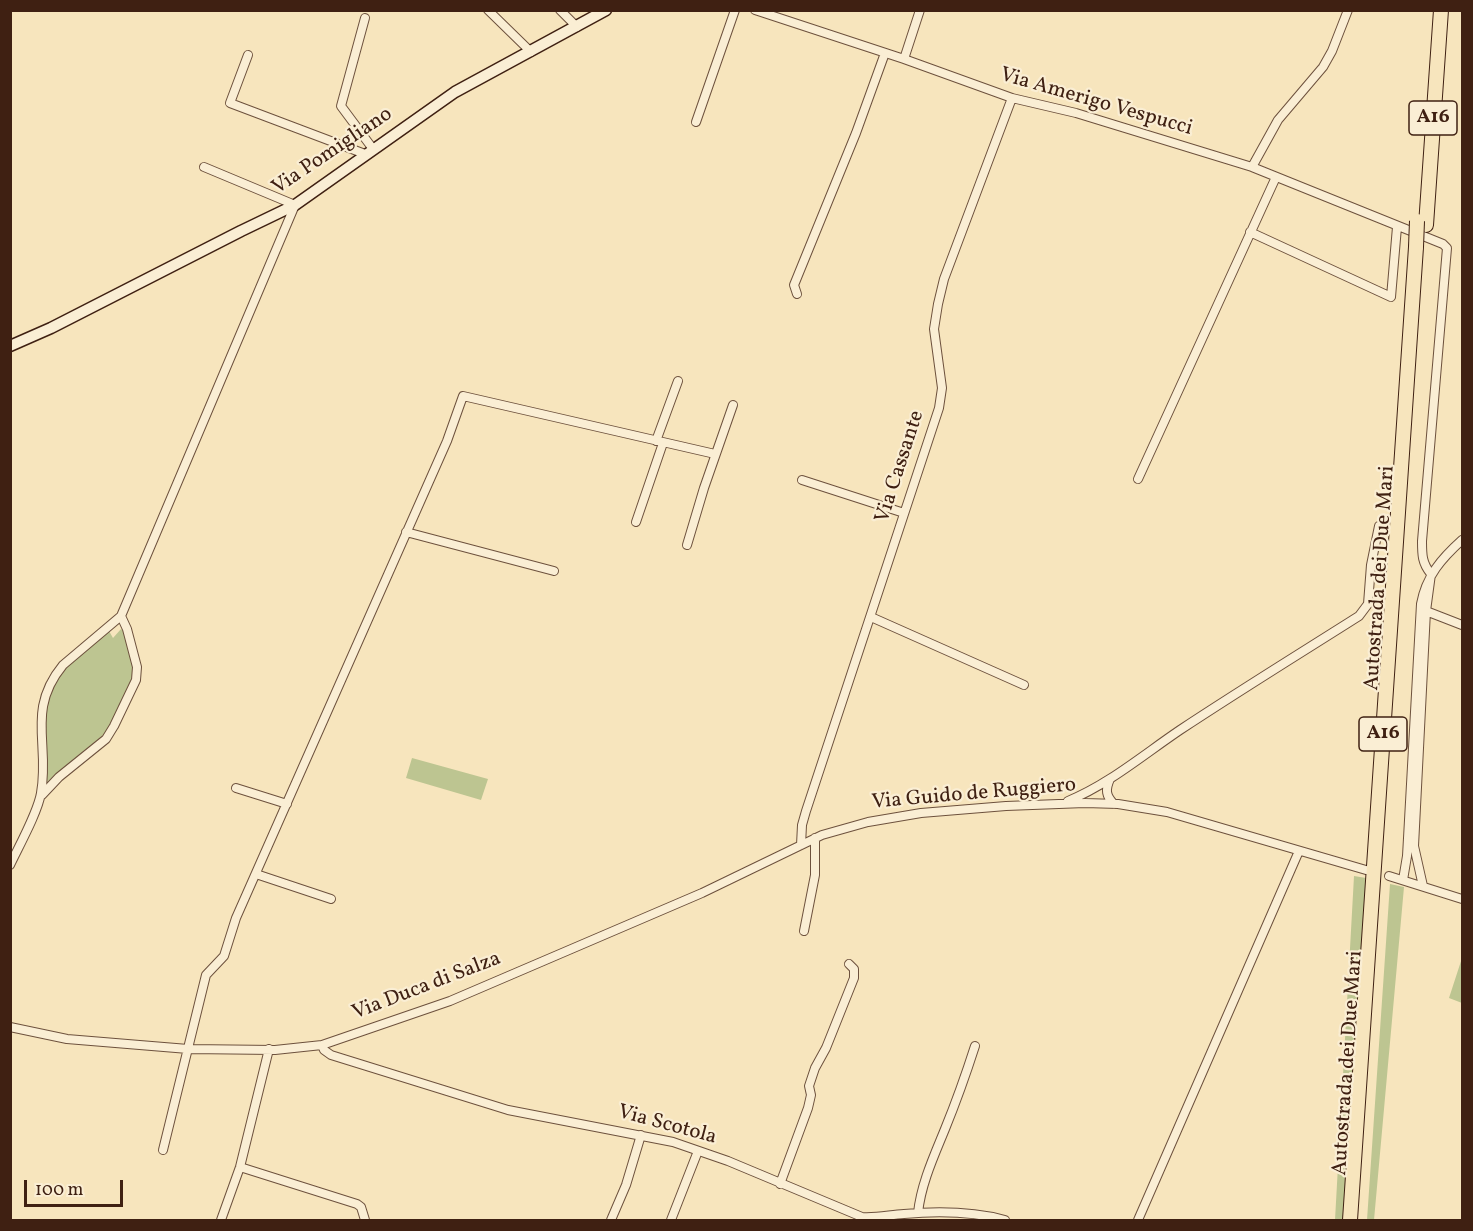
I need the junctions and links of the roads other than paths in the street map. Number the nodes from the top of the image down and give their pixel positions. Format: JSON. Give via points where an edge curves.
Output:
{"nodes":[{"id":1,"x":488,"y":10,"type":"edge"},
{"id":2,"x":560,"y":10,"type":"edge"},
{"id":3,"x":606,"y":10,"type":"edge"},
{"id":4,"x":735,"y":10,"type":"edge"},
{"id":5,"x":755,"y":10,"type":"edge"},
{"id":6,"x":920,"y":10,"type":"edge"},
{"id":7,"x":1348,"y":10,"type":"edge"},
{"id":8,"x":1432,"y":10,"type":"edge"},
{"id":9,"x":1441,"y":10,"type":"edge"},
{"id":10,"x":365,"y":18,"type":"dead end"},
{"id":11,"x":577,"y":27,"type":"junction"},
{"id":12,"x":531,"y":52,"type":"junction"},
{"id":13,"x":885,"y":53,"type":"junction"},
{"id":14,"x":248,"y":55,"type":"dead end"},
{"id":15,"x":904,"y":59,"type":"junction"},
{"id":16,"x":1011,"y":98,"type":"junction"},
{"id":17,"x":696,"y":122,"type":"dead end"},
{"id":18,"x":369,"y":152,"type":"junction"},
{"id":19,"x":204,"y":167,"type":"dead end"},
{"id":20,"x":1252,"y":167,"type":"junction"},
{"id":21,"x":1276,"y":177,"type":"junction"},
{"id":22,"x":296,"y":205,"type":"junction"},
{"id":23,"x":1422,"y":223,"type":"junction"},
{"id":24,"x":1397,"y":227,"type":"junction"},
{"id":25,"x":1250,"y":232,"type":"junction"},
{"id":26,"x":1420,"y":249,"type":"junction"},
{"id":27,"x":797,"y":294,"type":"dead end"},
{"id":28,"x":10,"y":346,"type":"edge"},
{"id":29,"x":678,"y":381,"type":"dead end"},
{"id":30,"x":733,"y":405,"type":"dead end"},
{"id":31,"x":659,"y":442,"type":"junction"},
{"id":32,"x":716,"y":454,"type":"junction"},
{"id":33,"x":1138,"y":479,"type":"dead end"},
{"id":34,"x":802,"y":480,"type":"dead end"},
{"id":35,"x":904,"y":513,"type":"junction"},
{"id":36,"x":636,"y":522,"type":"dead end"},
{"id":37,"x":1379,"y":526,"type":"dead end"},
{"id":38,"x":406,"y":532,"type":"junction"},
{"id":39,"x":1462,"y":540,"type":"edge"},
{"id":40,"x":687,"y":545,"type":"dead end"},
{"id":41,"x":554,"y":571,"type":"dead end"},
{"id":42,"x":1431,"y":574,"type":"junction"},
{"id":43,"x":1426,"y":611,"type":"junction"},
{"id":44,"x":121,"y":616,"type":"junction"},
{"id":45,"x":871,"y":617,"type":"junction"},
{"id":46,"x":1462,"y":625,"type":"edge"},
{"id":47,"x":1024,"y":685,"type":"dead end"},
{"id":48,"x":1110,"y":779,"type":"junction"},
{"id":49,"x":236,"y":788,"type":"dead end"},
{"id":50,"x":41,"y":796,"type":"junction"},
{"id":51,"x":287,"y":804,"type":"junction"},
{"id":52,"x":1062,"y":804,"type":"junction"},
{"id":53,"x":1114,"y":804,"type":"junction"},
{"id":54,"x":830,"y":833,"type":"joint"},
{"id":55,"x":815,"y":838,"type":"junction"},
{"id":56,"x":801,"y":845,"type":"junction"},
{"id":57,"x":1299,"y":851,"type":"junction"},
{"id":58,"x":10,"y":865,"type":"edge"},
{"id":59,"x":1366,"y":870,"type":"dead end"},
{"id":60,"x":256,"y":874,"type":"junction"},
{"id":61,"x":1389,"y":876,"type":"dead end"},
{"id":62,"x":1403,"y":880,"type":"junction"},
{"id":63,"x":1423,"y":886,"type":"junction"},
{"id":64,"x":331,"y":899,"type":"dead end"},
{"id":65,"x":1462,"y":899,"type":"edge"},
{"id":66,"x":804,"y":931,"type":"dead end"},
{"id":67,"x":849,"y":964,"type":"dead end"},
{"id":68,"x":10,"y":1027,"type":"edge"},
{"id":69,"x":322,"y":1045,"type":"junction"},
{"id":70,"x":975,"y":1046,"type":"dead end"},
{"id":71,"x":188,"y":1048,"type":"junction"},
{"id":72,"x":269,"y":1049,"type":"junction"},
{"id":73,"x":641,"y":1135,"type":"junction"},
{"id":74,"x":163,"y":1150,"type":"dead end"},
{"id":75,"x":698,"y":1151,"type":"junction"},
{"id":76,"x":240,"y":1167,"type":"junction"},
{"id":77,"x":780,"y":1184,"type":"junction"},
{"id":78,"x":918,"y":1213,"type":"junction"},
{"id":79,"x":221,"y":1221,"type":"edge"},
{"id":80,"x":365,"y":1221,"type":"edge"},
{"id":81,"x":611,"y":1221,"type":"edge"},
{"id":82,"x":671,"y":1221,"type":"edge"},
{"id":83,"x":1005,"y":1221,"type":"edge"},
{"id":84,"x":1138,"y":1221,"type":"edge"},
{"id":85,"x":1350,"y":1221,"type":"edge"},
{"id":86,"x":1359,"y":1221,"type":"edge"}],
"edges":[{"from":1,"to":12,"type":"street"},
{"from":2,"to":11,"type":"street"},
{"from":3,"to":11,"type":"street","name":"Via Pomigliano"},
{"from":4,"to":17,"type":"street"},
{"from":5,"to":13,"type":"street","name":"Via Amerigo Vespucci"},
{"from":6,"to":15,"type":"street"},
{"from":7,"to":20,"type":"street","via":[[1323,67],[1278,120]]},
{"from":8,"to":23,"type":"highway","name":"Autostrada dei Due Mari","number":"A16"},
{"from":9,"to":23,"type":"highway","name":"Autostrada dei Due Mari","number":"A16"},
{"from":10,"to":18,"type":"street","via":[[341,106]]},
{"from":11,"to":12,"type":"street","name":"Via Pomigliano"},
{"from":12,"to":18,"type":"street","name":"Via Pomigliano","via":[[455,92]]},
{"from":13,"to":15,"type":"street","name":"Via Amerigo Vespucci"},
{"from":13,"to":27,"type":"street","via":[[794,285]]},
{"from":14,"to":18,"type":"street","via":[[230,104]]},
{"from":15,"to":16,"type":"street","name":"Via Amerigo Vespucci"},
{"from":16,"to":20,"type":"street","name":"Via Amerigo Vespucci","via":[[1076,113]]},
{"from":16,"to":35,"type":"street","name":"Via Cassante","via":[[942,287],[934,329],[942,388],[939,408]]},
{"from":18,"to":22,"type":"street","name":"Via Pomigliano"},
{"from":19,"to":22,"type":"street"},
{"from":20,"to":21,"type":"street","name":"Via Amerigo Vespucci"},
{"from":21,"to":24,"type":"street","name":"Via Amerigo Vespucci"},
{"from":21,"to":25,"type":"street"},
{"from":22,"to":28,"type":"street","name":"Via Pomigliano"},
{"from":22,"to":44,"type":"street"},
{"from":23,"to":26,"type":"highway","name":"Autostrada dei Due Mari","number":"A16"},
{"from":24,"to":25,"type":"street","via":[[1391,297]]},
{"from":24,"to":42,"type":"street","name":"Via Amerigo Vespucci","via":[[1447,248],[1422,541],[1424,566]]},
{"from":25,"to":33,"type":"street"},
{"from":26,"to":85,"type":"highway","name":"Autostrada dei Due Mari","number":"A16"},
{"from":26,"to":86,"type":"highway","name":"Autostrada dei Due Mari","number":"A16"},
{"from":29,"to":31,"type":"street"},
{"from":30,"to":32,"type":"street"},
{"from":31,"to":32,"type":"street"},
{"from":31,"to":36,"type":"street"},
{"from":31,"to":38,"type":"street","via":[[463,396]]},
{"from":32,"to":40,"type":"street"},
{"from":34,"to":35,"type":"street"},
{"from":35,"to":45,"type":"street","name":"Via Cassante"},
{"from":37,"to":48,"type":"street","via":[[1369,598],[1359,616]]},
{"from":38,"to":41,"type":"street"},
{"from":38,"to":51,"type":"street"},
{"from":39,"to":42,"type":"street"},
{"from":42,"to":43,"type":"street"},
{"from":42,"to":62,"type":"street","via":[[1421,603]]},
{"from":43,"to":46,"type":"street"},
{"from":43,"to":63,"type":"street","via":[[1414,846]]},
{"from":44,"to":50,"type":"street","via":[[63,665],[49,687],[41,714]]},
{"from":44,"to":50,"type":"street","via":[[137,667],[136,680],[106,739]]},
{"from":45,"to":47,"type":"street"},
{"from":45,"to":56,"type":"street","name":"Via Cassante","via":[[806,811]]},
{"from":48,"to":52,"type":"street"},
{"from":48,"to":53,"type":"street","via":[[1106,790]]},
{"from":49,"to":51,"type":"street"},
{"from":50,"to":58,"type":"street"},
{"from":51,"to":60,"type":"street"},
{"from":52,"to":53,"type":"street","name":"Via Guido de Ruggiero"},
{"from":52,"to":54,"type":"street","name":"Via Guido de Ruggiero","via":[[921,813]]},
{"from":53,"to":57,"type":"street","name":"Via Guido de Ruggiero","via":[[1167,812]]},
{"from":54,"to":55,"type":"street","name":"Via Duca di Salza"},
{"from":55,"to":56,"type":"street","name":"Via Duca di Salza"},
{"from":55,"to":66,"type":"street","via":[[815,875]]},
{"from":56,"to":69,"type":"street","name":"Via Duca di Salza","via":[[702,893],[450,1001]]},
{"from":57,"to":59,"type":"street","name":"Via Guido de Ruggiero"},
{"from":57,"to":84,"type":"street"},
{"from":60,"to":64,"type":"street"},
{"from":60,"to":71,"type":"street","via":[[224,956],[206,975]]},
{"from":61,"to":62,"type":"street"},
{"from":62,"to":63,"type":"street"},
{"from":63,"to":65,"type":"street"},
{"from":67,"to":77,"type":"street","via":[[854,969],[854,978],[815,1068],[808,1108]]},
{"from":68,"to":71,"type":"street","name":"Via Duca di Salza","via":[[67,1039]]},
{"from":69,"to":72,"type":"street","name":"Via Duca di Salza"},
{"from":69,"to":73,"type":"street","name":"Via Scotola","via":[[331,1055],[508,1110]]},
{"from":70,"to":78,"type":"street","via":[[932,1160]]},
{"from":71,"to":72,"type":"street","name":"Via Duca di Salza"},
{"from":71,"to":74,"type":"street"},
{"from":72,"to":76,"type":"street"},
{"from":73,"to":75,"type":"street","name":"Via Scotola"},
{"from":73,"to":81,"type":"street"},
{"from":75,"to":77,"type":"street","name":"Via Scotola"},
{"from":75,"to":82,"type":"street"},
{"from":76,"to":79,"type":"street"},
{"from":76,"to":80,"type":"street","via":[[357,1204]]},
{"from":77,"to":78,"type":"street","name":"Via Scotola","via":[[862,1217]]},
{"from":78,"to":83,"type":"street","name":"Via Scotola","via":[[961,1212]]}]}
